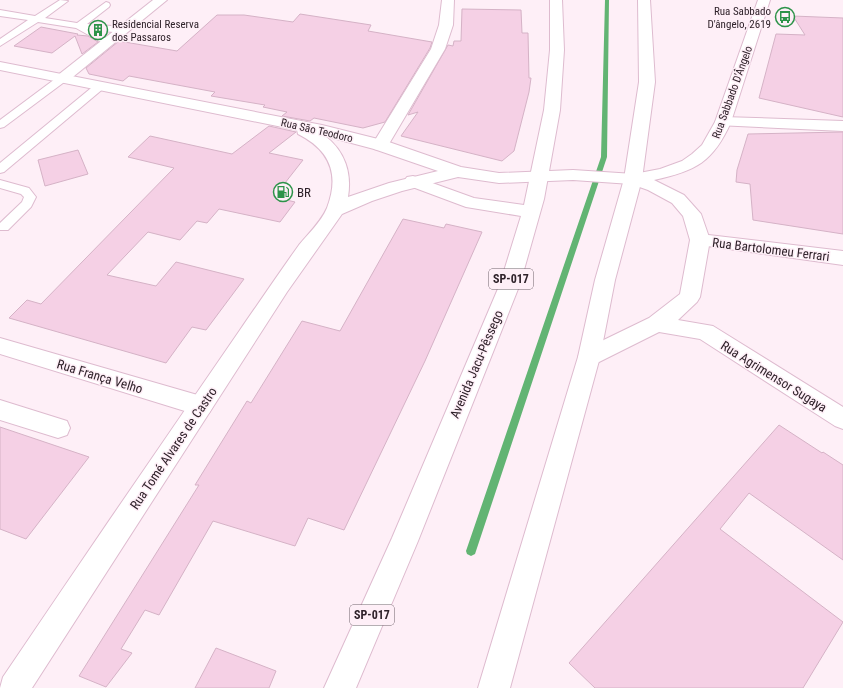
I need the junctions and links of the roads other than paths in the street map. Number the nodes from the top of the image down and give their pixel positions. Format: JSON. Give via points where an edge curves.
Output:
{"nodes":[{"id":1,"x":161,"y":0,"type":"edge"},
{"id":2,"x":448,"y":0,"type":"edge"},
{"id":3,"x":556,"y":0,"type":"edge"},
{"id":4,"x":644,"y":0,"type":"edge"},
{"id":5,"x":764,"y":0,"type":"edge"},
{"id":6,"x":64,"y":1,"type":"dead end"},
{"id":7,"x":106,"y":5,"type":"dead end"},
{"id":8,"x":21,"y":8,"type":"dead end"},
{"id":9,"x":5,"y":14,"type":"edge"},
{"id":10,"x":37,"y":19,"type":"junction"},
{"id":11,"x":0,"y":21,"type":"edge"},
{"id":12,"x":79,"y":26,"type":"junction"},
{"id":13,"x":124,"y":30,"type":"junction"},
{"id":14,"x":0,"y":43,"type":"edge"},
{"id":15,"x":108,"y":43,"type":"junction"},
{"id":16,"x":0,"y":66,"type":"edge"},
{"id":17,"x":63,"y":78,"type":"junction"},
{"id":18,"x":100,"y":86,"type":"junction"},
{"id":19,"x":265,"y":118,"type":"junction"},
{"id":20,"x":723,"y":122,"type":"junction"},
{"id":21,"x":0,"y":125,"type":"edge"},
{"id":22,"x":843,"y":126,"type":"edge"},
{"id":23,"x":380,"y":145,"type":"junction"},
{"id":24,"x":0,"y":170,"type":"edge"},
{"id":25,"x":458,"y":172,"type":"junction"},
{"id":26,"x":538,"y":177,"type":"junction"},
{"id":27,"x":623,"y":178,"type":"junction"},
{"id":28,"x":413,"y":181,"type":"junction"},
{"id":29,"x":0,"y":184,"type":"edge"},
{"id":30,"x":335,"y":210,"type":"junction"},
{"id":31,"x":531,"y":212,"type":"junction"},
{"id":32,"x":3,"y":227,"type":"dead end"},
{"id":33,"x":700,"y":240,"type":"junction"},
{"id":34,"x":843,"y":258,"type":"edge"},
{"id":35,"x":690,"y":297,"type":"junction"},
{"id":36,"x":657,"y":324,"type":"junction"},
{"id":37,"x":705,"y":332,"type":"junction"},
{"id":38,"x":0,"y":346,"type":"edge"},
{"id":39,"x":589,"y":357,"type":"junction"},
{"id":40,"x":201,"y":406,"type":"junction"},
{"id":41,"x":0,"y":410,"type":"edge"},
{"id":42,"x":843,"y":419,"type":"edge"},
{"id":43,"x":58,"y":428,"type":"dead end"},
{"id":44,"x":14,"y":688,"type":"edge"},
{"id":45,"x":340,"y":688,"type":"edge"},
{"id":46,"x":494,"y":688,"type":"edge"}],
"edges":[{"from":1,"to":13,"type":"main road"},
{"from":2,"to":23,"type":"main road","via":[[449,15],[438,49]]},
{"from":3,"to":26,"type":"main road","name":"Avenida Jacu-Pêssego","number":"SP-017","via":[[557,50],[552,110]]},
{"from":4,"to":27,"type":"main road","via":[[647,82]]},
{"from":5,"to":20,"type":"main road","name":"Rua Sabbado D'Ângelo"},
{"from":6,"to":10,"type":"lane"},
{"from":7,"to":12,"type":"lane"},
{"from":8,"to":9,"type":"lane"},
{"from":9,"to":10,"type":"lane"},
{"from":9,"to":11,"type":"lane"},
{"from":10,"to":12,"type":"lane"},
{"from":10,"to":14,"type":"lane"},
{"from":12,"to":13,"type":"lane"},
{"from":12,"to":15,"type":"lane"},
{"from":13,"to":15,"type":"main road"},
{"from":15,"to":17,"type":"main road"},
{"from":16,"to":17,"type":"main road","name":"Rua São Teodoro"},
{"from":17,"to":18,"type":"main road","name":"Rua São Teodoro"},
{"from":17,"to":21,"type":"lane"},
{"from":18,"to":19,"type":"main road","name":"Rua São Teodoro"},
{"from":18,"to":24,"type":"lane"},
{"from":19,"to":23,"type":"main road","name":"Rua São Teodoro"},
{"from":19,"to":30,"type":"main road","name":"Rua Tomé Alvares de Castro","via":[[307,133],[324,143],[336,155],[340,169],[340,190]]},
{"from":20,"to":22,"type":"main road"},
{"from":20,"to":27,"type":"main road","name":"Rua Sabbado D'Ângelo","via":[[709,149],[697,160],[664,173]]},
{"from":23,"to":25,"type":"main road","name":"Rua São Teodoro"},
{"from":25,"to":26,"type":"main road","name":"Rua São Teodoro","via":[[499,178]]},
{"from":25,"to":28,"type":"main road","name":"Rua Tomé Alvares de Castro"},
{"from":26,"to":27,"type":"main road","name":"Rua São Teodoro","via":[[573,175]]},
{"from":26,"to":31,"type":"main road","name":"Avenida Jacu-Pêssego","number":"SP-017"},
{"from":27,"to":33,"type":"main road","via":[[654,186],[678,200],[692,214]]},
{"from":27,"to":39,"type":"main road"},
{"from":28,"to":30,"type":"main road","name":"Rua Tomé Alvares de Castro","via":[[358,199]]},
{"from":28,"to":31,"type":"main road","via":[[472,203]]},
{"from":29,"to":32,"type":"lane","via":[[25,191],[30,197]]},
{"from":30,"to":40,"type":"main road","name":"Rua Tomé Alvares de Castro"},
{"from":31,"to":45,"type":"main road","name":"Avenida Jacu-Pêssego","number":"SP-017","via":[[510,284]]},
{"from":33,"to":34,"type":"main road","name":"Rua Bartolomeu Ferrari"},
{"from":33,"to":35,"type":"main road"},
{"from":35,"to":36,"type":"main road"},
{"from":35,"to":37,"type":"main road"},
{"from":36,"to":37,"type":"main road","name":"Rua Agrimensor Sugaya"},
{"from":36,"to":39,"type":"main road"},
{"from":37,"to":42,"type":"main road","name":"Rua Agrimensor Sugaya"},
{"from":38,"to":40,"type":"main road","name":"Rua França Velho"},
{"from":39,"to":46,"type":"main road"},
{"from":40,"to":44,"type":"main road","name":"Rua Tomé Alvares de Castro"},
{"from":41,"to":43,"type":"main road"}]}
